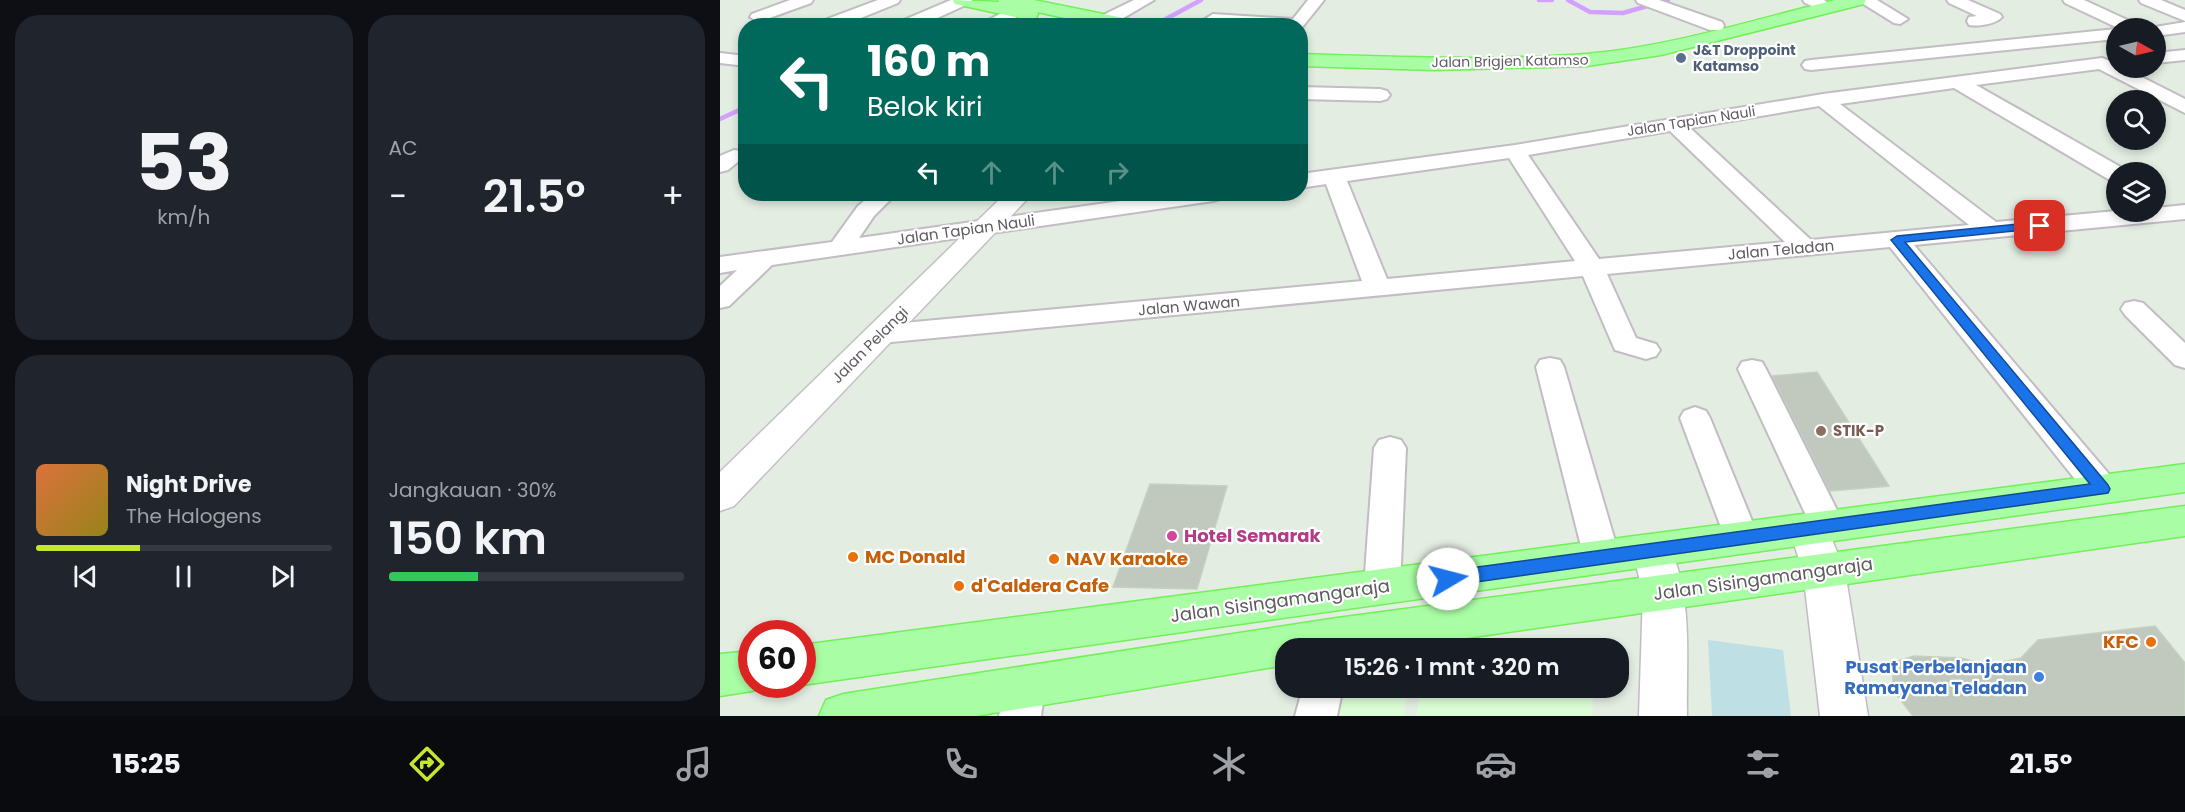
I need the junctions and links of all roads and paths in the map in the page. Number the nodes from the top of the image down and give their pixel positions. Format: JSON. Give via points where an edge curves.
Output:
{"nodes":[{"id":1,"x":805,"y":0,"type":"edge"},
{"id":2,"x":892,"y":0,"type":"edge"},
{"id":3,"x":963,"y":0,"type":"edge"},
{"id":4,"x":1115,"y":0,"type":"edge"},
{"id":5,"x":1146,"y":0,"type":"edge"},
{"id":6,"x":1857,"y":0,"type":"edge"},
{"id":7,"x":1865,"y":0,"type":"edge"},
{"id":8,"x":1955,"y":0,"type":"edge"},
{"id":9,"x":2070,"y":0,"type":"edge"},
{"id":10,"x":2147,"y":0,"type":"edge"},
{"id":11,"x":1650,"y":2,"type":"edge"},
{"id":12,"x":1817,"y":2,"type":"edge"},
{"id":13,"x":1313,"y":4,"type":"edge"},
{"id":14,"x":1011,"y":5,"type":"edge"},
{"id":15,"x":1290,"y":6,"type":"dead end"},
{"id":16,"x":2185,"y":16,"type":"edge"},
{"id":17,"x":758,"y":17,"type":"dead end"},
{"id":18,"x":846,"y":18,"type":"edge"},
{"id":19,"x":923,"y":18,"type":"edge"},
{"id":20,"x":995,"y":18,"type":"edge"},
{"id":21,"x":1064,"y":18,"type":"edge"},
{"id":22,"x":1091,"y":18,"type":"edge"},
{"id":23,"x":1111,"y":18,"type":"edge"},
{"id":24,"x":1302,"y":18,"type":"edge"},
{"id":25,"x":2109,"y":18,"type":"edge"},
{"id":26,"x":1900,"y":19,"type":"dead end"},
{"id":27,"x":1975,"y":21,"type":"dead end"},
{"id":28,"x":1716,"y":26,"type":"junction"},
{"id":29,"x":2185,"y":27,"type":"edge"},
{"id":30,"x":2166,"y":30,"type":"edge"},
{"id":31,"x":2106,"y":35,"type":"edge"},
{"id":32,"x":1308,"y":52,"type":"edge"},
{"id":33,"x":2185,"y":55,"type":"edge"},
{"id":34,"x":2166,"y":57,"type":"edge"},
{"id":35,"x":720,"y":58,"type":"edge"},
{"id":36,"x":738,"y":60,"type":"edge"},
{"id":37,"x":1308,"y":60,"type":"edge"},
{"id":38,"x":2106,"y":63,"type":"edge"},
{"id":39,"x":1811,"y":65,"type":"dead end"},
{"id":40,"x":2135,"y":78,"type":"edge"},
{"id":41,"x":1955,"y":81,"type":"junction"},
{"id":42,"x":1308,"y":93,"type":"edge"},
{"id":43,"x":1380,"y":95,"type":"dead end"},
{"id":44,"x":1822,"y":100,"type":"junction"},
{"id":45,"x":2185,"y":107,"type":"edge"},
{"id":46,"x":1672,"y":123,"type":"junction"},
{"id":47,"x":1515,"y":151,"type":"junction"},
{"id":48,"x":2106,"y":168,"type":"edge"},
{"id":49,"x":1334,"y":177,"type":"junction"},
{"id":50,"x":1308,"y":180,"type":"edge"},
{"id":51,"x":877,"y":201,"type":"edge"},
{"id":52,"x":1012,"y":201,"type":"edge"},
{"id":53,"x":1166,"y":201,"type":"edge"},
{"id":54,"x":2166,"y":202,"type":"edge"},
{"id":55,"x":2184,"y":212,"type":"edge"},
{"id":56,"x":985,"y":228,"type":"junction"},
{"id":57,"x":1992,"y":231,"type":"junction"},
{"id":58,"x":1897,"y":240,"type":"junction"},
{"id":59,"x":840,"y":248,"type":"junction"},
{"id":60,"x":1806,"y":248,"type":"junction"},
{"id":61,"x":764,"y":260,"type":"junction"},
{"id":62,"x":720,"y":265,"type":"edge"},
{"id":63,"x":1591,"y":266,"type":"junction"},
{"id":64,"x":1378,"y":289,"type":"junction"},
{"id":65,"x":720,"y":300,"type":"edge"},
{"id":66,"x":2134,"y":309,"type":"dead end"},
{"id":67,"x":881,"y":334,"type":"junction"},
{"id":68,"x":1646,"y":350,"type":"dead end"},
{"id":69,"x":2185,"y":359,"type":"edge"},
{"id":70,"x":1550,"y":367,"type":"dead end"},
{"id":71,"x":1752,"y":369,"type":"dead end"},
{"id":72,"x":1695,"y":418,"type":"dead end"},
{"id":73,"x":1390,"y":448,"type":"dead end"},
{"id":74,"x":2185,"y":478,"type":"edge"},
{"id":75,"x":2102,"y":489,"type":"junction"},
{"id":76,"x":720,"y":496,"type":"edge"},
{"id":77,"x":2185,"y":521,"type":"edge"},
{"id":78,"x":1819,"y":527,"type":"junction"},
{"id":79,"x":1742,"y":538,"type":"junction"},
{"id":80,"x":1652,"y":550,"type":"junction"},
{"id":81,"x":1602,"y":558,"type":"junction"},
{"id":82,"x":1824,"y":572,"type":"junction"},
{"id":83,"x":1382,"y":587,"type":"junction"},
{"id":84,"x":1664,"y":592,"type":"junction"},
{"id":85,"x":1362,"y":638,"type":"edge"},
{"id":86,"x":1275,"y":654,"type":"edge"},
{"id":87,"x":816,"y":663,"type":"edge"},
{"id":88,"x":738,"y":673,"type":"edge"},
{"id":89,"x":720,"y":675,"type":"edge"},
{"id":90,"x":1320,"y":698,"type":"edge"},
{"id":91,"x":1022,"y":702,"type":"edge"},
{"id":92,"x":843,"y":716,"type":"edge"},
{"id":93,"x":1316,"y":716,"type":"edge"},
{"id":94,"x":1663,"y":716,"type":"edge"},
{"id":95,"x":1844,"y":716,"type":"edge"}],
"edges":[{"from":1,"to":17,"type":"street"},
{"from":2,"to":18,"type":"street"},
{"from":3,"to":14,"type":"main road"},
{"from":3,"to":19,"type":"street"},
{"from":4,"to":22,"type":"street"},
{"from":5,"to":23,"type":"street"},
{"from":6,"to":12,"type":"main road","name":"Jalan Brigjen Katamso"},
{"from":7,"to":26,"type":"street"},
{"from":8,"to":27,"type":"street","via":[[1994,17]]},
{"from":9,"to":25,"type":"street"},
{"from":10,"to":16,"type":"street"},
{"from":11,"to":28,"type":"street"},
{"from":12,"to":28,"type":"main road","name":"Jalan Brigjen Katamso"},
{"from":12,"to":37,"type":"main road","name":"Jalan Brigjen Katamso","via":[[1661,49],[1587,60]]},
{"from":13,"to":15,"type":"street"},
{"from":13,"to":24,"type":"street"},
{"from":14,"to":20,"type":"street"},
{"from":14,"to":21,"type":"main road"},
{"from":28,"to":32,"type":"main road","name":"Jalan Brigjen Katamso","via":[[1645,44],[1555,54],[1384,56]]},
{"from":29,"to":30,"type":"street"},
{"from":31,"to":39,"type":"street"},
{"from":33,"to":34,"type":"street"},
{"from":35,"to":36,"type":"street"},
{"from":38,"to":41,"type":"street","name":"Jalan Tapian Nauli"},
{"from":40,"to":45,"type":"street"},
{"from":41,"to":44,"type":"street","name":"Jalan Tapian Nauli"},
{"from":41,"to":48,"type":"street"},
{"from":42,"to":43,"type":"street"},
{"from":44,"to":46,"type":"street","name":"Jalan Tapian Nauli"},
{"from":44,"to":57,"type":"street"},
{"from":46,"to":47,"type":"street","name":"Jalan Tapian Nauli"},
{"from":46,"to":60,"type":"street"},
{"from":47,"to":49,"type":"street","name":"Jalan Tapian Nauli"},
{"from":47,"to":63,"type":"street"},
{"from":49,"to":50,"type":"street","name":"Jalan Tapian Nauli"},
{"from":49,"to":64,"type":"street"},
{"from":51,"to":59,"type":"street"},
{"from":52,"to":56,"type":"main road","name":"Jalan Pelangi"},
{"from":53,"to":56,"type":"street","name":"Jalan Tapian Nauli"},
{"from":54,"to":55,"type":"street"},
{"from":55,"to":57,"type":"street","name":"Jalan Teladan"},
{"from":56,"to":59,"type":"street","name":"Jalan Tapian Nauli"},
{"from":56,"to":67,"type":"main road","name":"Jalan Pelangi"},
{"from":57,"to":58,"type":"street","name":"Jalan Teladan"},
{"from":58,"to":60,"type":"street","name":"Jalan Teladan"},
{"from":58,"to":75,"type":"street"},
{"from":59,"to":61,"type":"street","name":"Jalan Tapian Nauli"},
{"from":60,"to":63,"type":"street","name":"Jalan Teladan"},
{"from":61,"to":62,"type":"street","name":"Jalan Tapian Nauli"},
{"from":61,"to":65,"type":"street"},
{"from":63,"to":64,"type":"street","name":"Jalan Teladan"},
{"from":63,"to":68,"type":"street","via":[[1624,344]]},
{"from":64,"to":67,"type":"street","name":"Jalan Wawan"},
{"from":66,"to":69,"type":"street"},
{"from":67,"to":76,"type":"main road","name":"Jalan Pelangi"},
{"from":70,"to":81,"type":"street"},
{"from":71,"to":78,"type":"street"},
{"from":72,"to":79,"type":"street"},
{"from":73,"to":83,"type":"street"},
{"from":74,"to":75,"type":"main road","name":"Jalan Sisingamangaraja"},
{"from":75,"to":78,"type":"main road","name":"Jalan Sisingamangaraja"},
{"from":77,"to":82,"type":"main road","name":"Jalan Sisingamangaraja"},
{"from":78,"to":79,"type":"main road","name":"Jalan Sisingamangaraja"},
{"from":78,"to":82,"type":"main road"},
{"from":79,"to":80,"type":"main road","name":"Jalan Sisingamangaraja"},
{"from":80,"to":81,"type":"main road","name":"Jalan Sisingamangaraja"},
{"from":80,"to":84,"type":"main road"},
{"from":81,"to":83,"type":"main road","name":"Jalan Sisingamangaraja"},
{"from":82,"to":84,"type":"main road","name":"Jalan Sisingamangaraja"},
{"from":82,"to":95,"type":"main road"},
{"from":83,"to":87,"type":"main road","name":"Jalan Sisingamangaraja"},
{"from":84,"to":85,"type":"main road","name":"Jalan Sisingamangaraja"},
{"from":84,"to":94,"type":"main road"},
{"from":86,"to":91,"type":"main road","name":"Jalan Sisingamangaraja"},
{"from":88,"to":89,"type":"main road"},
{"from":90,"to":93,"type":"street"},
{"from":91,"to":92,"type":"main road","name":"Jalan Sisingamangaraja"}]}
